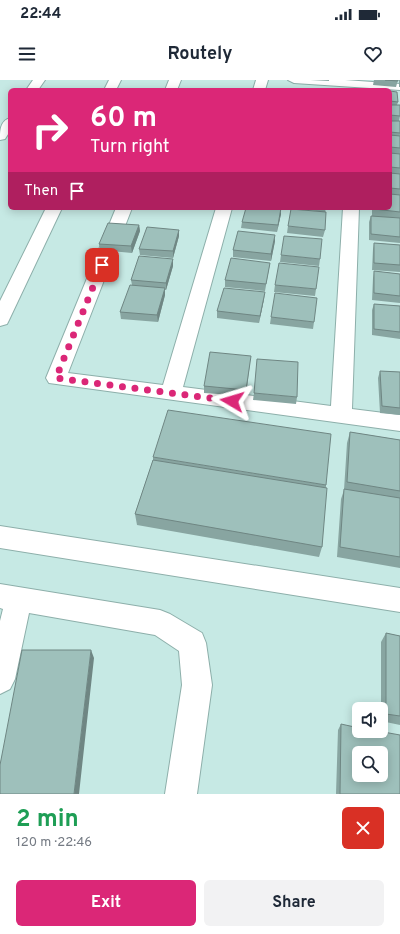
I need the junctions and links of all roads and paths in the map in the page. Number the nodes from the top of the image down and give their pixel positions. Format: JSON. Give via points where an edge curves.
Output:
{"nodes":[{"id":1,"x":294,"y":80,"type":"edge"},
{"id":2,"x":357,"y":85,"type":"edge"},
{"id":3,"x":400,"y":87,"type":"edge"},
{"id":4,"x":8,"y":125,"type":"edge"},
{"id":5,"x":0,"y":136,"type":"edge"},
{"id":6,"x":53,"y":210,"type":"edge"},
{"id":7,"x":123,"y":210,"type":"edge"},
{"id":8,"x":223,"y":210,"type":"edge"},
{"id":9,"x":351,"y":210,"type":"edge"},
{"id":10,"x":0,"y":320,"type":"edge"},
{"id":11,"x":170,"y":393,"type":"junction"},
{"id":12,"x":341,"y":415,"type":"junction"},
{"id":13,"x":400,"y":423,"type":"edge"},
{"id":14,"x":0,"y":537,"type":"edge"},
{"id":15,"x":9,"y":598,"type":"edge"},
{"id":16,"x":400,"y":600,"type":"edge"},
{"id":17,"x":0,"y":679,"type":"edge"},
{"id":18,"x":181,"y":794,"type":"edge"}],
"edges":[{"from":1,"to":2,"type":"street"},
{"from":2,"to":3,"type":"street"},
{"from":4,"to":5,"type":"street"},
{"from":6,"to":10,"type":"street"},
{"from":7,"to":11,"type":"street","via":[[56,378]]},
{"from":8,"to":11,"type":"street"},
{"from":9,"to":12,"type":"street"},
{"from":11,"to":12,"type":"street"},
{"from":12,"to":13,"type":"street"},
{"from":14,"to":16,"type":"street"},
{"from":15,"to":17,"type":"street"},
{"from":15,"to":18,"type":"street","via":[[160,622],[192,643],[197,685]]}]}
